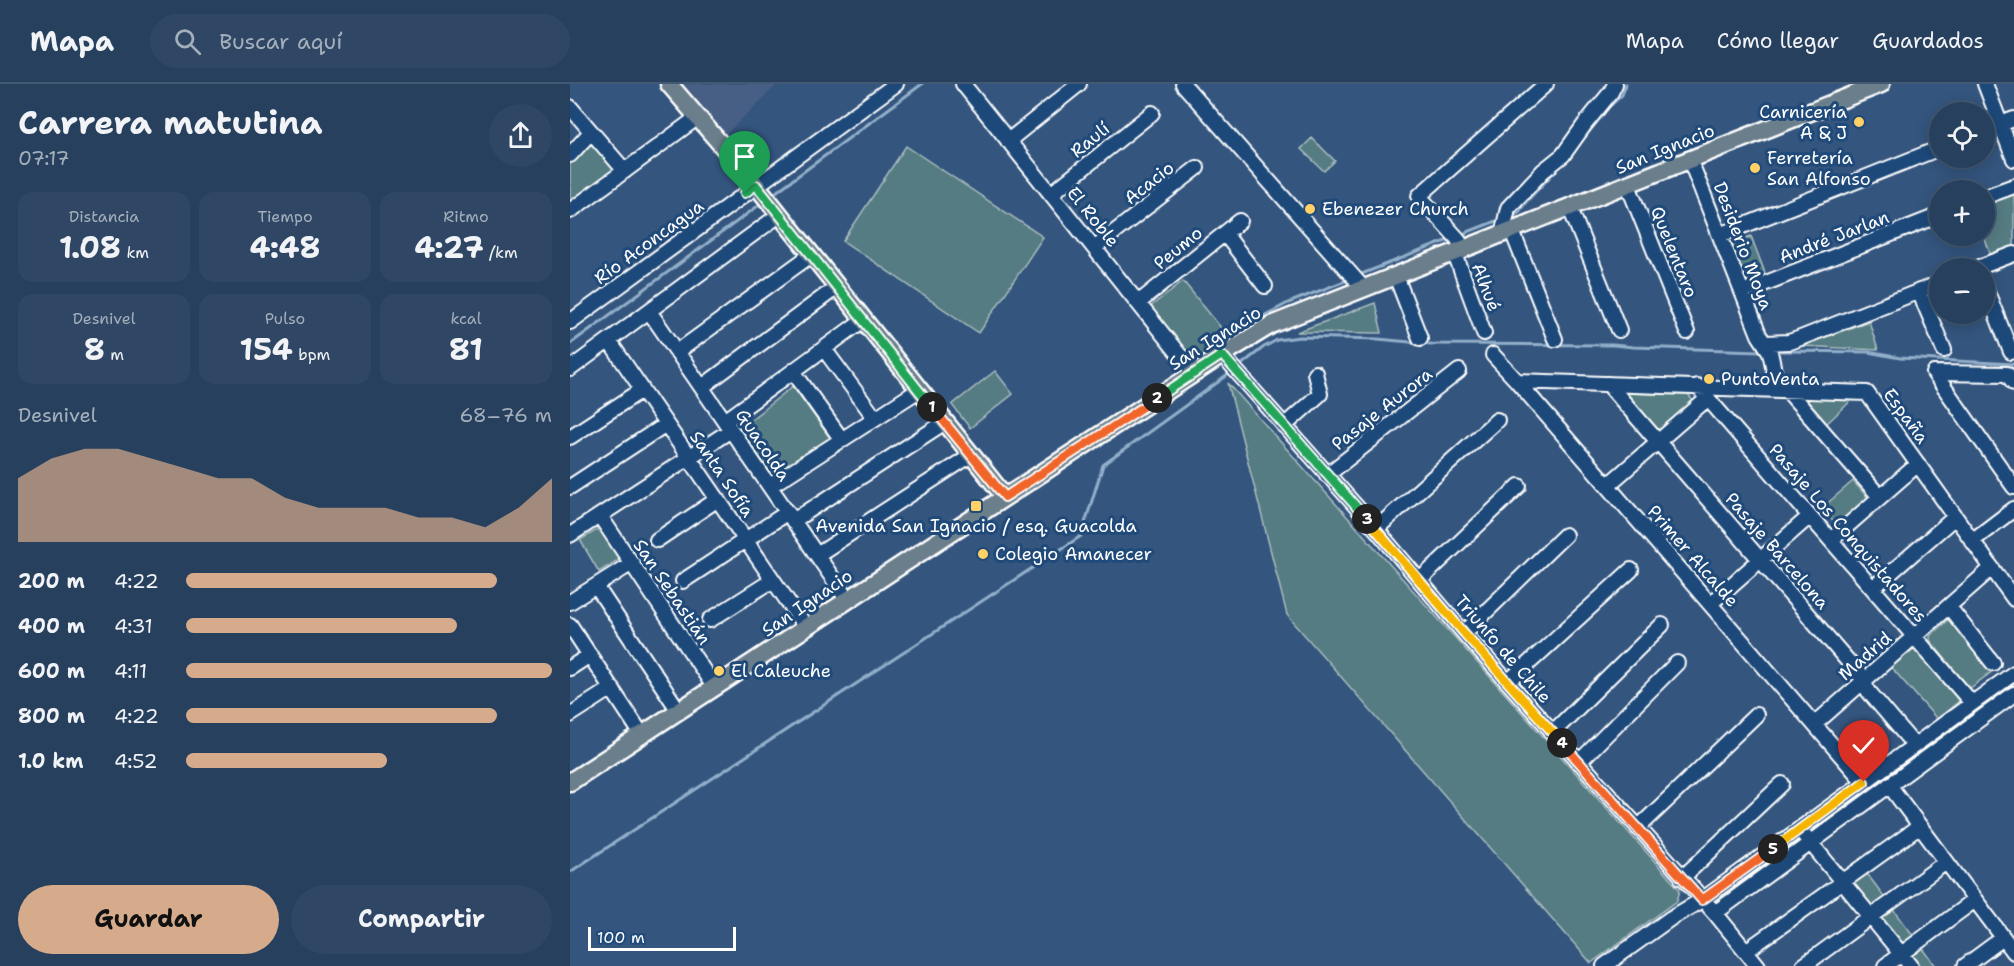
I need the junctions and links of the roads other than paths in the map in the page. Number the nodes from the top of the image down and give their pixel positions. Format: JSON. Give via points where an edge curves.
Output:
{"nodes":[{"id":1,"x":669,"y":84,"type":"edge"},
{"id":2,"x":896,"y":84,"type":"edge"},
{"id":3,"x":963,"y":84,"type":"edge"},
{"id":4,"x":1078,"y":84,"type":"edge"},
{"id":5,"x":1183,"y":84,"type":"edge"},
{"id":6,"x":1546,"y":84,"type":"edge"},
{"id":7,"x":1616,"y":84,"type":"edge"},
{"id":8,"x":1881,"y":84,"type":"edge"},
{"id":9,"x":1985,"y":84,"type":"edge"},
{"id":10,"x":570,"y":107,"type":"edge"},
{"id":11,"x":1152,"y":113,"type":"dead end"},
{"id":12,"x":698,"y":117,"type":"junction"},
{"id":13,"x":2014,"y":119,"type":"edge"},
{"id":14,"x":2001,"y":124,"type":"junction"},
{"id":15,"x":1995,"y":126,"type":"edge"},
{"id":16,"x":591,"y":132,"type":"junction"},
{"id":17,"x":1008,"y":141,"type":"junction"},
{"id":18,"x":1929,"y":152,"type":"edge"},
{"id":19,"x":570,"y":155,"type":"edge"},
{"id":20,"x":2014,"y":159,"type":"edge"},
{"id":21,"x":1690,"y":160,"type":"junction"},
{"id":22,"x":1197,"y":168,"type":"dead end"},
{"id":23,"x":625,"y":171,"type":"junction"},
{"id":24,"x":1628,"y":185,"type":"junction"},
{"id":25,"x":2014,"y":186,"type":"edge"},
{"id":26,"x":1995,"y":193,"type":"edge"},
{"id":27,"x":1051,"y":195,"type":"junction"},
{"id":28,"x":767,"y":200,"type":"junction"},
{"id":29,"x":1570,"y":208,"type":"junction"},
{"id":30,"x":570,"y":211,"type":"edge"},
{"id":31,"x":1929,"y":219,"type":"edge"},
{"id":32,"x":1240,"y":221,"type":"dead end"},
{"id":33,"x":1506,"y":230,"type":"junction"},
{"id":34,"x":1225,"y":234,"type":"junction"},
{"id":35,"x":1720,"y":235,"type":"junction"},
{"id":36,"x":1457,"y":244,"type":"junction"},
{"id":37,"x":1094,"y":248,"type":"junction"},
{"id":38,"x":2014,"y":254,"type":"edge"},
{"id":39,"x":811,"y":255,"type":"junction"},
{"id":40,"x":1995,"y":261,"type":"edge"},
{"id":41,"x":1396,"y":276,"type":"junction"},
{"id":42,"x":1356,"y":281,"type":"junction"},
{"id":43,"x":1265,"y":286,"type":"dead end"},
{"id":44,"x":837,"y":287,"type":"junction"},
{"id":45,"x":1929,"y":287,"type":"edge"},
{"id":46,"x":1919,"y":291,"type":"junction"},
{"id":47,"x":1743,"y":292,"type":"junction"},
{"id":48,"x":1138,"y":303,"type":"junction"},
{"id":49,"x":649,"y":311,"type":"junction"},
{"id":50,"x":1995,"y":311,"type":"edge"},
{"id":51,"x":863,"y":320,"type":"junction"},
{"id":52,"x":570,"y":322,"type":"edge"},
{"id":53,"x":1619,"y":330,"type":"dead end"},
{"id":54,"x":1688,"y":332,"type":"dead end"},
{"id":55,"x":1484,"y":333,"type":"dead end"},
{"id":56,"x":1420,"y":338,"type":"dead end"},
{"id":57,"x":1555,"y":339,"type":"dead end"},
{"id":58,"x":609,"y":341,"type":"junction"},
{"id":59,"x":1766,"y":344,"type":"junction"},
{"id":60,"x":824,"y":349,"type":"junction"},
{"id":61,"x":1944,"y":350,"type":"dead end"},
{"id":62,"x":677,"y":352,"type":"junction"},
{"id":63,"x":2012,"y":352,"type":"dead end"},
{"id":64,"x":1492,"y":355,"type":"dead end"},
{"id":65,"x":1231,"y":366,"type":"junction"},
{"id":66,"x":570,"y":369,"type":"edge"},
{"id":67,"x":793,"y":371,"type":"junction"},
{"id":68,"x":1459,"y":371,"type":"dead end"},
{"id":69,"x":1315,"y":373,"type":"dead end"},
{"id":70,"x":1194,"y":374,"type":"junction"},
{"id":71,"x":1517,"y":381,"type":"junction"},
{"id":72,"x":2014,"y":383,"type":"edge"},
{"id":73,"x":1608,"y":384,"type":"junction"},
{"id":74,"x":1696,"y":386,"type":"junction"},
{"id":75,"x":702,"y":387,"type":"junction"},
{"id":76,"x":1782,"y":389,"type":"junction"},
{"id":77,"x":642,"y":390,"type":"junction"},
{"id":78,"x":919,"y":390,"type":"junction"},
{"id":79,"x":1707,"y":399,"type":"junction"},
{"id":80,"x":875,"y":418,"type":"junction"},
{"id":81,"x":1497,"y":420,"type":"dead end"},
{"id":82,"x":945,"y":422,"type":"junction"},
{"id":83,"x":666,"y":424,"type":"junction"},
{"id":84,"x":728,"y":426,"type":"junction"},
{"id":85,"x":1284,"y":426,"type":"junction"},
{"id":86,"x":570,"y":437,"type":"edge"},
{"id":87,"x":842,"y":440,"type":"junction"},
{"id":88,"x":1658,"y":442,"type":"junction"},
{"id":89,"x":971,"y":455,"type":"junction"},
{"id":90,"x":689,"y":458,"type":"junction"},
{"id":91,"x":1918,"y":464,"type":"junction"},
{"id":92,"x":1327,"y":475,"type":"junction"},
{"id":93,"x":1608,"y":485,"type":"junction"},
{"id":94,"x":770,"y":486,"type":"junction"},
{"id":95,"x":1519,"y":486,"type":"dead end"},
{"id":96,"x":570,"y":487,"type":"edge"},
{"id":97,"x":2014,"y":487,"type":"edge"},
{"id":98,"x":1005,"y":497,"type":"junction"},
{"id":99,"x":1880,"y":497,"type":"junction"},
{"id":100,"x":718,"y":499,"type":"junction"},
{"id":101,"x":2014,"y":509,"type":"edge"},
{"id":102,"x":600,"y":516,"type":"junction"},
{"id":103,"x":790,"y":516,"type":"junction"},
{"id":104,"x":1810,"y":516,"type":"junction"},
{"id":105,"x":1955,"y":517,"type":"junction"},
{"id":106,"x":1376,"y":529,"type":"junction"},
{"id":107,"x":570,"y":535,"type":"edge"},
{"id":108,"x":1564,"y":535,"type":"dead end"},
{"id":109,"x":657,"y":540,"type":"dead end"},
{"id":110,"x":745,"y":540,"type":"junction"},
{"id":111,"x":1831,"y":540,"type":"junction"},
{"id":112,"x":1972,"y":541,"type":"junction"},
{"id":113,"x":817,"y":555,"type":"junction"},
{"id":114,"x":1761,"y":560,"type":"junction"},
{"id":115,"x":632,"y":563,"type":"junction"},
{"id":116,"x":1992,"y":568,"type":"junction"},
{"id":117,"x":1632,"y":570,"type":"dead end"},
{"id":118,"x":773,"y":580,"type":"junction"},
{"id":119,"x":1420,"y":580,"type":"junction"},
{"id":120,"x":683,"y":581,"type":"dead end"},
{"id":121,"x":596,"y":586,"type":"junction"},
{"id":122,"x":1873,"y":588,"type":"junction"},
{"id":123,"x":2014,"y":598,"type":"edge"},
{"id":124,"x":847,"y":599,"type":"junction"},
{"id":125,"x":570,"y":603,"type":"edge"},
{"id":126,"x":1711,"y":603,"type":"junction"},
{"id":127,"x":1949,"y":607,"type":"junction"},
{"id":128,"x":710,"y":620,"type":"dead end"},
{"id":129,"x":570,"y":625,"type":"edge"},
{"id":130,"x":1662,"y":625,"type":"dead end"},
{"id":131,"x":806,"y":628,"type":"junction"},
{"id":132,"x":1464,"y":633,"type":"junction"},
{"id":133,"x":1915,"y":636,"type":"junction"},
{"id":134,"x":590,"y":655,"type":"junction"},
{"id":135,"x":1677,"y":663,"type":"dead end"},
{"id":136,"x":1993,"y":663,"type":"dead end"},
{"id":137,"x":570,"y":668,"type":"edge"},
{"id":138,"x":2014,"y":673,"type":"edge"},
{"id":139,"x":1864,"y":681,"type":"junction"},
{"id":140,"x":1508,"y":682,"type":"junction"},
{"id":141,"x":612,"y":688,"type":"junction"},
{"id":142,"x":715,"y":688,"type":"junction"},
{"id":143,"x":2014,"y":694,"type":"edge"},
{"id":144,"x":1972,"y":703,"type":"junction"},
{"id":145,"x":679,"y":711,"type":"junction"},
{"id":146,"x":570,"y":715,"type":"edge"},
{"id":147,"x":1756,"y":715,"type":"dead end"},
{"id":148,"x":1815,"y":723,"type":"junction"},
{"id":149,"x":1552,"y":733,"type":"junction"},
{"id":150,"x":642,"y":735,"type":"junction"},
{"id":151,"x":1914,"y":745,"type":"junction"},
{"id":152,"x":1579,"y":762,"type":"junction"},
{"id":153,"x":570,"y":782,"type":"edge"},
{"id":154,"x":1864,"y":782,"type":"junction"},
{"id":155,"x":1782,"y":784,"type":"dead end"},
{"id":156,"x":1889,"y":784,"type":"junction"},
{"id":157,"x":1919,"y":827,"type":"junction"},
{"id":158,"x":1638,"y":828,"type":"junction"},
{"id":159,"x":1800,"y":830,"type":"junction"},
{"id":160,"x":1810,"y":842,"type":"junction"},
{"id":161,"x":1946,"y":862,"type":"junction"},
{"id":162,"x":1682,"y":878,"type":"junction"},
{"id":163,"x":1842,"y":882,"type":"junction"},
{"id":164,"x":1702,"y":900,"type":"junction"},
{"id":165,"x":1975,"y":900,"type":"junction"},
{"id":166,"x":1714,"y":913,"type":"junction"},
{"id":167,"x":1871,"y":917,"type":"junction"},
{"id":168,"x":2003,"y":938,"type":"junction"},
{"id":169,"x":1746,"y":951,"type":"junction"},
{"id":170,"x":2014,"y":952,"type":"edge"},
{"id":171,"x":1901,"y":954,"type":"junction"},
{"id":172,"x":1604,"y":966,"type":"edge"},
{"id":173,"x":1758,"y":966,"type":"edge"},
{"id":174,"x":1803,"y":966,"type":"edge"},
{"id":175,"x":1885,"y":966,"type":"edge"},
{"id":176,"x":1911,"y":966,"type":"edge"},
{"id":177,"x":1965,"y":966,"type":"edge"}],
"edges":[{"from":1,"to":12,"type":"main road"},
{"from":2,"to":28,"type":"street","name":"Río Aconcagua"},
{"from":3,"to":17,"type":"street","name":"El Roble"},
{"from":4,"to":17,"type":"street"},
{"from":5,"to":42,"type":"street"},
{"from":6,"to":36,"type":"street","via":[[1419,196]]},
{"from":7,"to":33,"type":"street","via":[[1563,155],[1508,210]]},
{"from":8,"to":21,"type":"main road","name":"San Ignacio"},
{"from":9,"to":14,"type":"street"},
{"from":10,"to":16,"type":"street"},
{"from":11,"to":27,"type":"street","name":"Raulí"},
{"from":12,"to":23,"type":"street"},
{"from":12,"to":28,"type":"main road"},
{"from":13,"to":14,"type":"street"},
{"from":14,"to":15,"type":"street"},
{"from":14,"to":20,"type":"street"},
{"from":16,"to":19,"type":"street"},
{"from":16,"to":23,"type":"street"},
{"from":17,"to":27,"type":"street","name":"El Roble"},
{"from":18,"to":35,"type":"street"},
{"from":21,"to":24,"type":"main road","name":"San Ignacio"},
{"from":21,"to":35,"type":"street","name":"Desiderio Moya"},
{"from":22,"to":37,"type":"street","name":"Acacio"},
{"from":23,"to":30,"type":"street"},
{"from":24,"to":29,"type":"main road","name":"San Ignacio"},
{"from":24,"to":54,"type":"street","name":"Quelentaro"},
{"from":25,"to":26,"type":"street"},
{"from":27,"to":37,"type":"street","name":"El Roble"},
{"from":28,"to":39,"type":"main road"},
{"from":28,"to":49,"type":"street","name":"Río Aconcagua"},
{"from":28,"to":52,"type":"street","name":"Río Aconcagua"},
{"from":29,"to":33,"type":"main road","name":"San Ignacio"},
{"from":29,"to":53,"type":"street"},
{"from":31,"to":47,"type":"street","name":"André Jarlan"},
{"from":32,"to":34,"type":"street","name":"Peumo"},
{"from":33,"to":36,"type":"main road","name":"San Ignacio"},
{"from":33,"to":57,"type":"street"},
{"from":34,"to":43,"type":"street"},
{"from":34,"to":48,"type":"street","name":"Peumo"},
{"from":35,"to":47,"type":"street","name":"Desiderio Moya"},
{"from":36,"to":41,"type":"main road","name":"San Ignacio"},
{"from":36,"to":55,"type":"street","name":"Alhué"},
{"from":37,"to":48,"type":"street","name":"El Roble"},
{"from":38,"to":40,"type":"street"},
{"from":39,"to":44,"type":"main road"},
{"from":39,"to":62,"type":"street"},
{"from":41,"to":42,"type":"main road","name":"San Ignacio"},
{"from":41,"to":56,"type":"street"},
{"from":42,"to":65,"type":"main road","name":"San Ignacio","via":[[1278,322]]},
{"from":44,"to":51,"type":"main road"},
{"from":44,"to":75,"type":"street"},
{"from":45,"to":46,"type":"street"},
{"from":46,"to":59,"type":"street","via":[[1794,341]]},
{"from":46,"to":61,"type":"street"},
{"from":47,"to":59,"type":"street","name":"Desiderio Moya"},
{"from":48,"to":70,"type":"street","name":"El Roble"},
{"from":49,"to":58,"type":"street","name":"Río Aconcagua"},
{"from":49,"to":62,"type":"street","name":"Guacolda"},
{"from":50,"to":63,"type":"street"},
{"from":51,"to":60,"type":"street"},
{"from":51,"to":78,"type":"main road"},
{"from":58,"to":66,"type":"street","name":"Río Aconcagua"},
{"from":58,"to":77,"type":"street","name":"Santa Sofía"},
{"from":59,"to":76,"type":"street","name":"Desiderio Moya"},
{"from":60,"to":67,"type":"street"},
{"from":60,"to":80,"type":"street"},
{"from":62,"to":75,"type":"street","name":"Guacolda"},
{"from":64,"to":71,"type":"street","name":"Primer Alcalde"},
{"from":65,"to":70,"type":"main road","name":"San Ignacio"},
{"from":65,"to":85,"type":"street","name":"Triunfo de Chile"},
{"from":67,"to":84,"type":"street"},
{"from":67,"to":87,"type":"street"},
{"from":68,"to":92,"type":"street","name":"Pasaje Aurora"},
{"from":69,"to":85,"type":"street","via":[[1320,394]]},
{"from":70,"to":98,"type":"main road","name":"San Ignacio"},
{"from":71,"to":73,"type":"street","name":"España"},
{"from":71,"to":93,"type":"street","name":"Primer Alcalde"},
{"from":72,"to":97,"type":"street","via":[[2007,374],[1935,373]]},
{"from":73,"to":74,"type":"street","name":"España"},
{"from":73,"to":88,"type":"street","name":"Pasaje Barcelona"},
{"from":74,"to":76,"type":"street","name":"España"},
{"from":74,"to":79,"type":"street","name":"Pasaje Los Conquistadores"},
{"from":75,"to":84,"type":"street","name":"Guacolda"},
{"from":76,"to":91,"type":"street","name":"España","via":[[1867,393]]},
{"from":76,"to":99,"type":"street"},
{"from":77,"to":83,"type":"street","name":"Santa Sofía"},
{"from":77,"to":86,"type":"street"},
{"from":78,"to":80,"type":"street"},
{"from":78,"to":82,"type":"main road"},
{"from":79,"to":88,"type":"street"},
{"from":79,"to":104,"type":"street","name":"Pasaje Los Conquistadores"},
{"from":80,"to":87,"type":"street"},
{"from":81,"to":106,"type":"street"},
{"from":82,"to":89,"type":"main road"},
{"from":82,"to":103,"type":"street"},
{"from":83,"to":90,"type":"street","name":"Santa Sofía"},
{"from":83,"to":96,"type":"street"},
{"from":84,"to":90,"type":"street"},
{"from":84,"to":94,"type":"street","name":"Guacolda"},
{"from":85,"to":92,"type":"street","name":"Triunfo de Chile"},
{"from":87,"to":94,"type":"street"},
{"from":88,"to":93,"type":"street"},
{"from":88,"to":114,"type":"street","name":"Pasaje Barcelona"},
{"from":89,"to":98,"type":"main road"},
{"from":89,"to":113,"type":"street"},
{"from":90,"to":100,"type":"street","name":"Santa Sofía"},
{"from":90,"to":102,"type":"street"},
{"from":91,"to":99,"type":"street"},
{"from":91,"to":105,"type":"street","name":"España"},
{"from":92,"to":106,"type":"street","name":"Triunfo de Chile"},
{"from":93,"to":126,"type":"street","name":"Primer Alcalde"},
{"from":94,"to":103,"type":"street","name":"Guacolda"},
{"from":95,"to":119,"type":"street"},
{"from":98,"to":124,"type":"main road","name":"San Ignacio"},
{"from":99,"to":111,"type":"street"},
{"from":100,"to":109,"type":"street"},
{"from":100,"to":110,"type":"street","name":"Santa Sofía"},
{"from":101,"to":112,"type":"street"},
{"from":102,"to":107,"type":"street"},
{"from":102,"to":115,"type":"street","name":"San Sebastián"},
{"from":103,"to":110,"type":"street"},
{"from":103,"to":113,"type":"street","name":"Guacolda"},
{"from":104,"to":111,"type":"street","name":"Pasaje Los Conquistadores"},
{"from":104,"to":114,"type":"street"},
{"from":105,"to":112,"type":"street","name":"España"},
{"from":105,"to":122,"type":"street"},
{"from":106,"to":119,"type":"street","name":"Triunfo de Chile"},
{"from":108,"to":132,"type":"street"},
{"from":110,"to":118,"type":"street","name":"Santa Sofía"},
{"from":110,"to":120,"type":"street"},
{"from":111,"to":122,"type":"street","name":"Pasaje Los Conquistadores"},
{"from":112,"to":116,"type":"street","name":"España"},
{"from":113,"to":124,"type":"street","name":"Guacolda"},
{"from":114,"to":126,"type":"street"},
{"from":114,"to":139,"type":"street","name":"Pasaje Barcelona"},
{"from":115,"to":121,"type":"street"},
{"from":115,"to":142,"type":"street","name":"San Sebastián"},
{"from":116,"to":123,"type":"street","name":"España"},
{"from":116,"to":127,"type":"street","name":"Madrid"},
{"from":117,"to":140,"type":"street"},
{"from":118,"to":128,"type":"street"},
{"from":118,"to":131,"type":"street","name":"Santa Sofía"},
{"from":119,"to":132,"type":"street","name":"Triunfo de Chile"},
{"from":121,"to":125,"type":"street"},
{"from":121,"to":145,"type":"street"},
{"from":122,"to":133,"type":"street","name":"Pasaje Los Conquistadores"},
{"from":124,"to":131,"type":"main road","name":"San Ignacio"},
{"from":126,"to":148,"type":"street","name":"Primer Alcalde"},
{"from":127,"to":133,"type":"street","name":"Madrid"},
{"from":127,"to":136,"type":"street"},
{"from":129,"to":134,"type":"street"},
{"from":130,"to":149,"type":"street"},
{"from":131,"to":142,"type":"main road","name":"San Ignacio"},
{"from":132,"to":140,"type":"street","name":"Triunfo de Chile"},
{"from":133,"to":139,"type":"street","name":"Madrid"},
{"from":133,"to":144,"type":"street","name":"Pasaje Los Conquistadores"},
{"from":134,"to":137,"type":"street"},
{"from":134,"to":141,"type":"street"},
{"from":135,"to":152,"type":"street"},
{"from":138,"to":144,"type":"street"},
{"from":139,"to":148,"type":"street","name":"Madrid"},
{"from":139,"to":151,"type":"street","name":"Pasaje Barcelona"},
{"from":140,"to":149,"type":"street","name":"Triunfo de Chile"},
{"from":141,"to":146,"type":"street"},
{"from":141,"to":150,"type":"street"},
{"from":142,"to":145,"type":"main road","name":"San Ignacio"},
{"from":143,"to":156,"type":"street"},
{"from":144,"to":151,"type":"street"},
{"from":145,"to":150,"type":"main road","name":"San Ignacio"},
{"from":147,"to":158,"type":"street"},
{"from":148,"to":154,"type":"street","name":"Primer Alcalde"},
{"from":149,"to":152,"type":"street","name":"Triunfo de Chile"},
{"from":150,"to":153,"type":"main road","name":"San Ignacio"},
{"from":151,"to":154,"type":"street"},
{"from":152,"to":158,"type":"street","name":"Triunfo de Chile"},
{"from":154,"to":159,"type":"street"},
{"from":155,"to":162,"type":"street"},
{"from":156,"to":157,"type":"street"},
{"from":156,"to":160,"type":"street"},
{"from":157,"to":161,"type":"street"},
{"from":157,"to":163,"type":"street"},
{"from":158,"to":162,"type":"street","name":"Triunfo de Chile"},
{"from":159,"to":160,"type":"street"},
{"from":159,"to":164,"type":"street"},
{"from":160,"to":163,"type":"street"},
{"from":160,"to":166,"type":"street"},
{"from":161,"to":165,"type":"street"},
{"from":161,"to":167,"type":"street"},
{"from":162,"to":164,"type":"street","name":"Triunfo de Chile"},
{"from":163,"to":167,"type":"street"},
{"from":163,"to":169,"type":"street"},
{"from":164,"to":166,"type":"street","name":"Triunfo de Chile"},
{"from":164,"to":172,"type":"street"},
{"from":165,"to":168,"type":"street"},
{"from":165,"to":171,"type":"street"},
{"from":166,"to":169,"type":"street","name":"Triunfo de Chile"},
{"from":167,"to":171,"type":"street"},
{"from":167,"to":174,"type":"street"},
{"from":168,"to":170,"type":"street"},
{"from":168,"to":177,"type":"street"},
{"from":169,"to":173,"type":"street","name":"Triunfo de Chile"},
{"from":171,"to":175,"type":"street"},
{"from":171,"to":176,"type":"street"}]}
